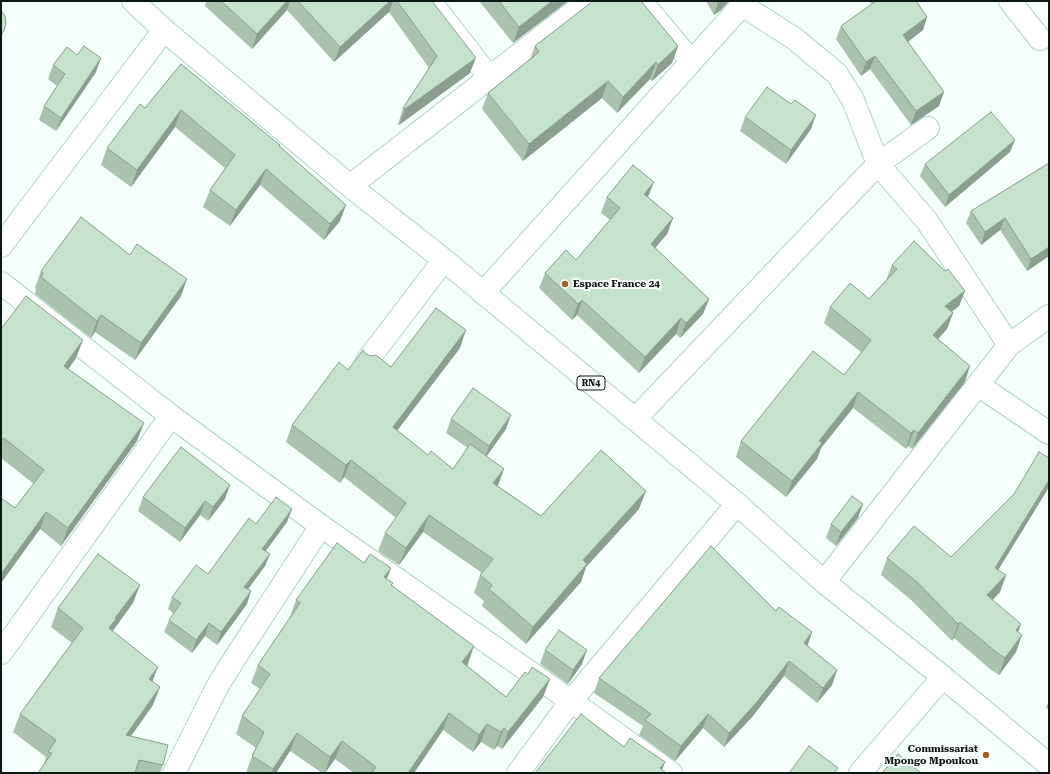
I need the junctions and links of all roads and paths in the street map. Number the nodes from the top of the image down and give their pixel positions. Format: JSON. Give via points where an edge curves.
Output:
{"nodes":[{"id":1,"x":133,"y":1,"type":"edge"},
{"id":2,"x":430,"y":1,"type":"edge"},
{"id":3,"x":588,"y":1,"type":"edge"},
{"id":4,"x":640,"y":1,"type":"edge"},
{"id":5,"x":1010,"y":1,"type":"edge"},
{"id":6,"x":744,"y":3,"type":"edge"},
{"id":7,"x":164,"y":30,"type":"junction"},
{"id":8,"x":1040,"y":39,"type":"dead end"},
{"id":9,"x":691,"y":60,"type":"junction"},
{"id":10,"x":489,"y":77,"type":"junction"},
{"id":11,"x":928,"y":128,"type":"dead end"},
{"id":12,"x":878,"y":164,"type":"junction"},
{"id":13,"x":350,"y":186,"type":"junction"},
{"id":14,"x":1,"y":246,"type":"edge"},
{"id":15,"x":444,"y":260,"type":"junction"},
{"id":16,"x":1,"y":283,"type":"edge"},
{"id":17,"x":482,"y":293,"type":"junction"},
{"id":18,"x":1049,"y":316,"type":"edge"},
{"id":19,"x":1009,"y":345,"type":"junction"},
{"id":20,"x":367,"y":361,"type":"edge"},
{"id":21,"x":978,"y":385,"type":"junction"},
{"id":22,"x":171,"y":416,"type":"junction"},
{"id":23,"x":635,"y":419,"type":"junction"},
{"id":24,"x":1049,"y":433,"type":"edge"},
{"id":25,"x":737,"y":504,"type":"junction"},
{"id":26,"x":321,"y":526,"type":"junction"},
{"id":27,"x":824,"y":582,"type":"junction"},
{"id":28,"x":1,"y":653,"type":"edge"},
{"id":29,"x":943,"y":677,"type":"junction"},
{"id":30,"x":571,"y":701,"type":"junction"},
{"id":31,"x":1049,"y":765,"type":"edge"},
{"id":32,"x":174,"y":773,"type":"edge"},
{"id":33,"x":518,"y":773,"type":"edge"},
{"id":34,"x":671,"y":773,"type":"edge"},
{"id":35,"x":860,"y":773,"type":"edge"}],
"edges":[{"from":1,"to":7,"type":"main road","number":"RN4"},
{"from":2,"to":10,"type":"main road"},
{"from":3,"to":10,"type":"main road"},
{"from":4,"to":9,"type":"main road"},
{"from":5,"to":8,"type":"main road"},
{"from":6,"to":9,"type":"main road"},
{"from":6,"to":12,"type":"main road","via":[[795,39],[837,74],[853,100]]},
{"from":7,"to":13,"type":"main road","number":"RN4"},
{"from":7,"to":14,"type":"main road"},
{"from":9,"to":17,"type":"main road"},
{"from":10,"to":13,"type":"main road"},
{"from":11,"to":12,"type":"main road"},
{"from":12,"to":19,"type":"main road","via":[[927,221]]},
{"from":12,"to":23,"type":"main road"},
{"from":13,"to":15,"type":"main road","number":"RN4"},
{"from":15,"to":17,"type":"main road","number":"RN4"},
{"from":15,"to":20,"type":"main road"},
{"from":16,"to":22,"type":"main road"},
{"from":17,"to":23,"type":"main road","number":"RN4"},
{"from":18,"to":19,"type":"main road"},
{"from":19,"to":21,"type":"main road"},
{"from":21,"to":24,"type":"main road"},
{"from":21,"to":27,"type":"main road"},
{"from":22,"to":26,"type":"main road"},
{"from":22,"to":28,"type":"main road"},
{"from":23,"to":25,"type":"main road","number":"RN4"},
{"from":25,"to":27,"type":"main road","number":"RN4"},
{"from":25,"to":30,"type":"main road"},
{"from":26,"to":30,"type":"main road"},
{"from":26,"to":32,"type":"main road","via":[[217,687]]},
{"from":27,"to":29,"type":"main road","number":"RN4"},
{"from":29,"to":31,"type":"main road","number":"RN4"},
{"from":29,"to":35,"type":"main road"},
{"from":30,"to":33,"type":"main road"},
{"from":30,"to":34,"type":"main road"}]}
